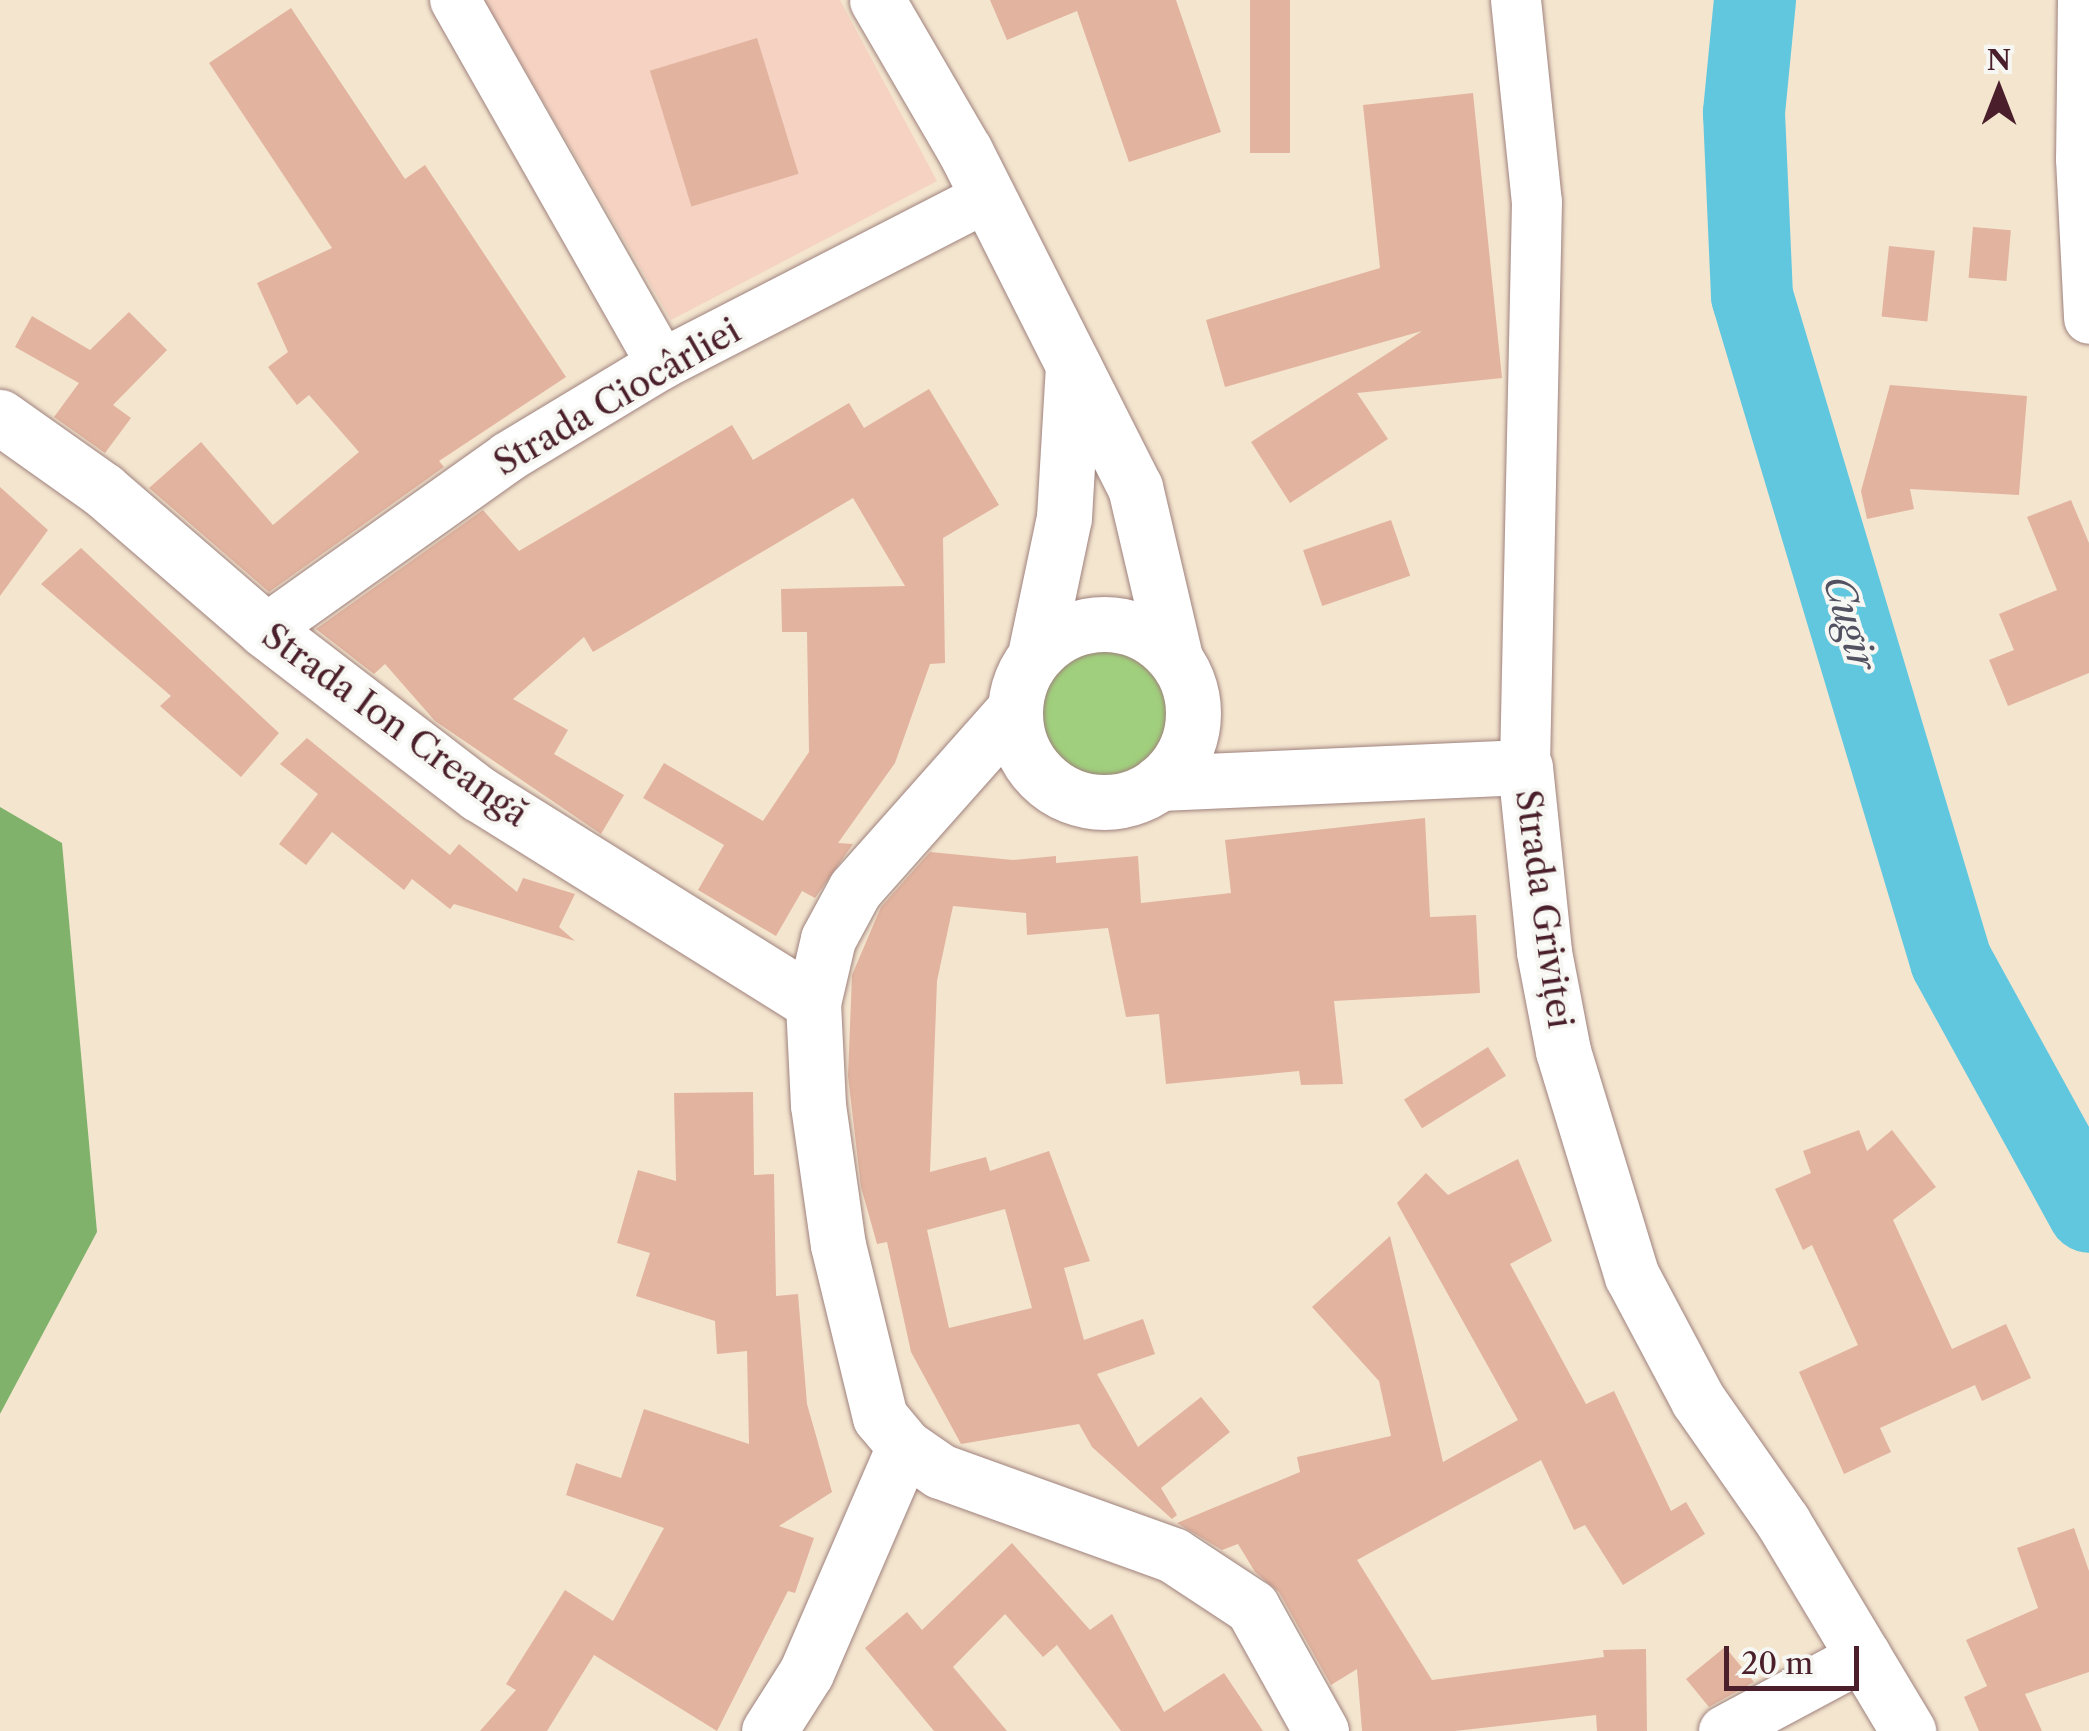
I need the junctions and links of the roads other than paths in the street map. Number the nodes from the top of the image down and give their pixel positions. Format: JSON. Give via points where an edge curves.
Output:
{"nodes":[{"id":1,"x":454,"y":0,"type":"edge"},
{"id":2,"x":877,"y":0,"type":"edge"},
{"id":3,"x":1516,"y":0,"type":"edge"},
{"id":4,"x":2083,"y":0,"type":"edge"},
{"id":5,"x":988,"y":196,"type":"junction"},
{"id":6,"x":2089,"y":319,"type":"edge"},
{"id":7,"x":1073,"y":357,"type":"junction"},
{"id":8,"x":662,"y":364,"type":"junction"},
{"id":9,"x":0,"y":417,"type":"edge"},
{"id":10,"x":265,"y":630,"type":"junction"},
{"id":11,"x":1035,"y":655,"type":"junction"},
{"id":12,"x":1183,"y":679,"type":"junction"},
{"id":13,"x":1014,"y":710,"type":"junction"},
{"id":14,"x":1525,"y":768,"type":"junction"},
{"id":15,"x":1287,"y":777,"type":"junction"},
{"id":16,"x":1159,"y":783,"type":"junction"},
{"id":17,"x":814,"y":1003,"type":"junction"},
{"id":18,"x":904,"y":1446,"type":"junction"},
{"id":19,"x":1866,"y":1654,"type":"junction"},
{"id":20,"x":769,"y":1731,"type":"edge"},
{"id":21,"x":1321,"y":1731,"type":"edge"},
{"id":22,"x":1724,"y":1731,"type":"edge"},
{"id":23,"x":1908,"y":1731,"type":"edge"}],
"edges":[{"from":1,"to":8,"type":"street"},
{"from":2,"to":5,"type":"main road"},
{"from":3,"to":14,"type":"street","name":"Strada Griviței","via":[[1537,202]]},
{"from":4,"to":6,"type":"street"},
{"from":5,"to":7,"type":"main road"},
{"from":5,"to":8,"type":"street","name":"Strada Ciocârliei"},
{"from":7,"to":11,"type":"main road","via":[[1064,517]]},
{"from":7,"to":12,"type":"main road","via":[[1135,487]]},
{"from":8,"to":10,"type":"street","name":"Strada Ciocârliei","via":[[508,458]]},
{"from":9,"to":10,"type":"main road","name":"Strada Ion Creangă","via":[[103,490]]},
{"from":10,"to":17,"type":"main road","name":"Strada Ion Creangă","via":[[479,794]]},
{"from":11,"to":12,"type":"main road","via":[[1055,638],[1106,624],[1132,628]]},
{"from":11,"to":13,"type":"main road"},
{"from":12,"to":15,"type":"main road"},
{"from":12,"to":16,"type":"main road","via":[[1186,746]]},
{"from":13,"to":16,"type":"main road","via":[[1031,764],[1076,798],[1105,802]]},
{"from":13,"to":17,"type":"main road","via":[[855,889],[828,940]]},
{"from":14,"to":15,"type":"main road"},
{"from":14,"to":19,"type":"main road","name":"Strada Griviței","via":[[1544,952],[1563,1051],[1632,1276],[1698,1400]]},
{"from":15,"to":16,"type":"main road"},
{"from":17,"to":18,"type":"main road","via":[[818,1106],[838,1245],[880,1417]]},
{"from":18,"to":20,"type":"main road","via":[[806,1673]]},
{"from":18,"to":21,"type":"main road","via":[[940,1471],[1172,1555],[1252,1607]]},
{"from":19,"to":22,"type":"street"},
{"from":19,"to":23,"type":"main road","name":"Strada Griviței"}]}
